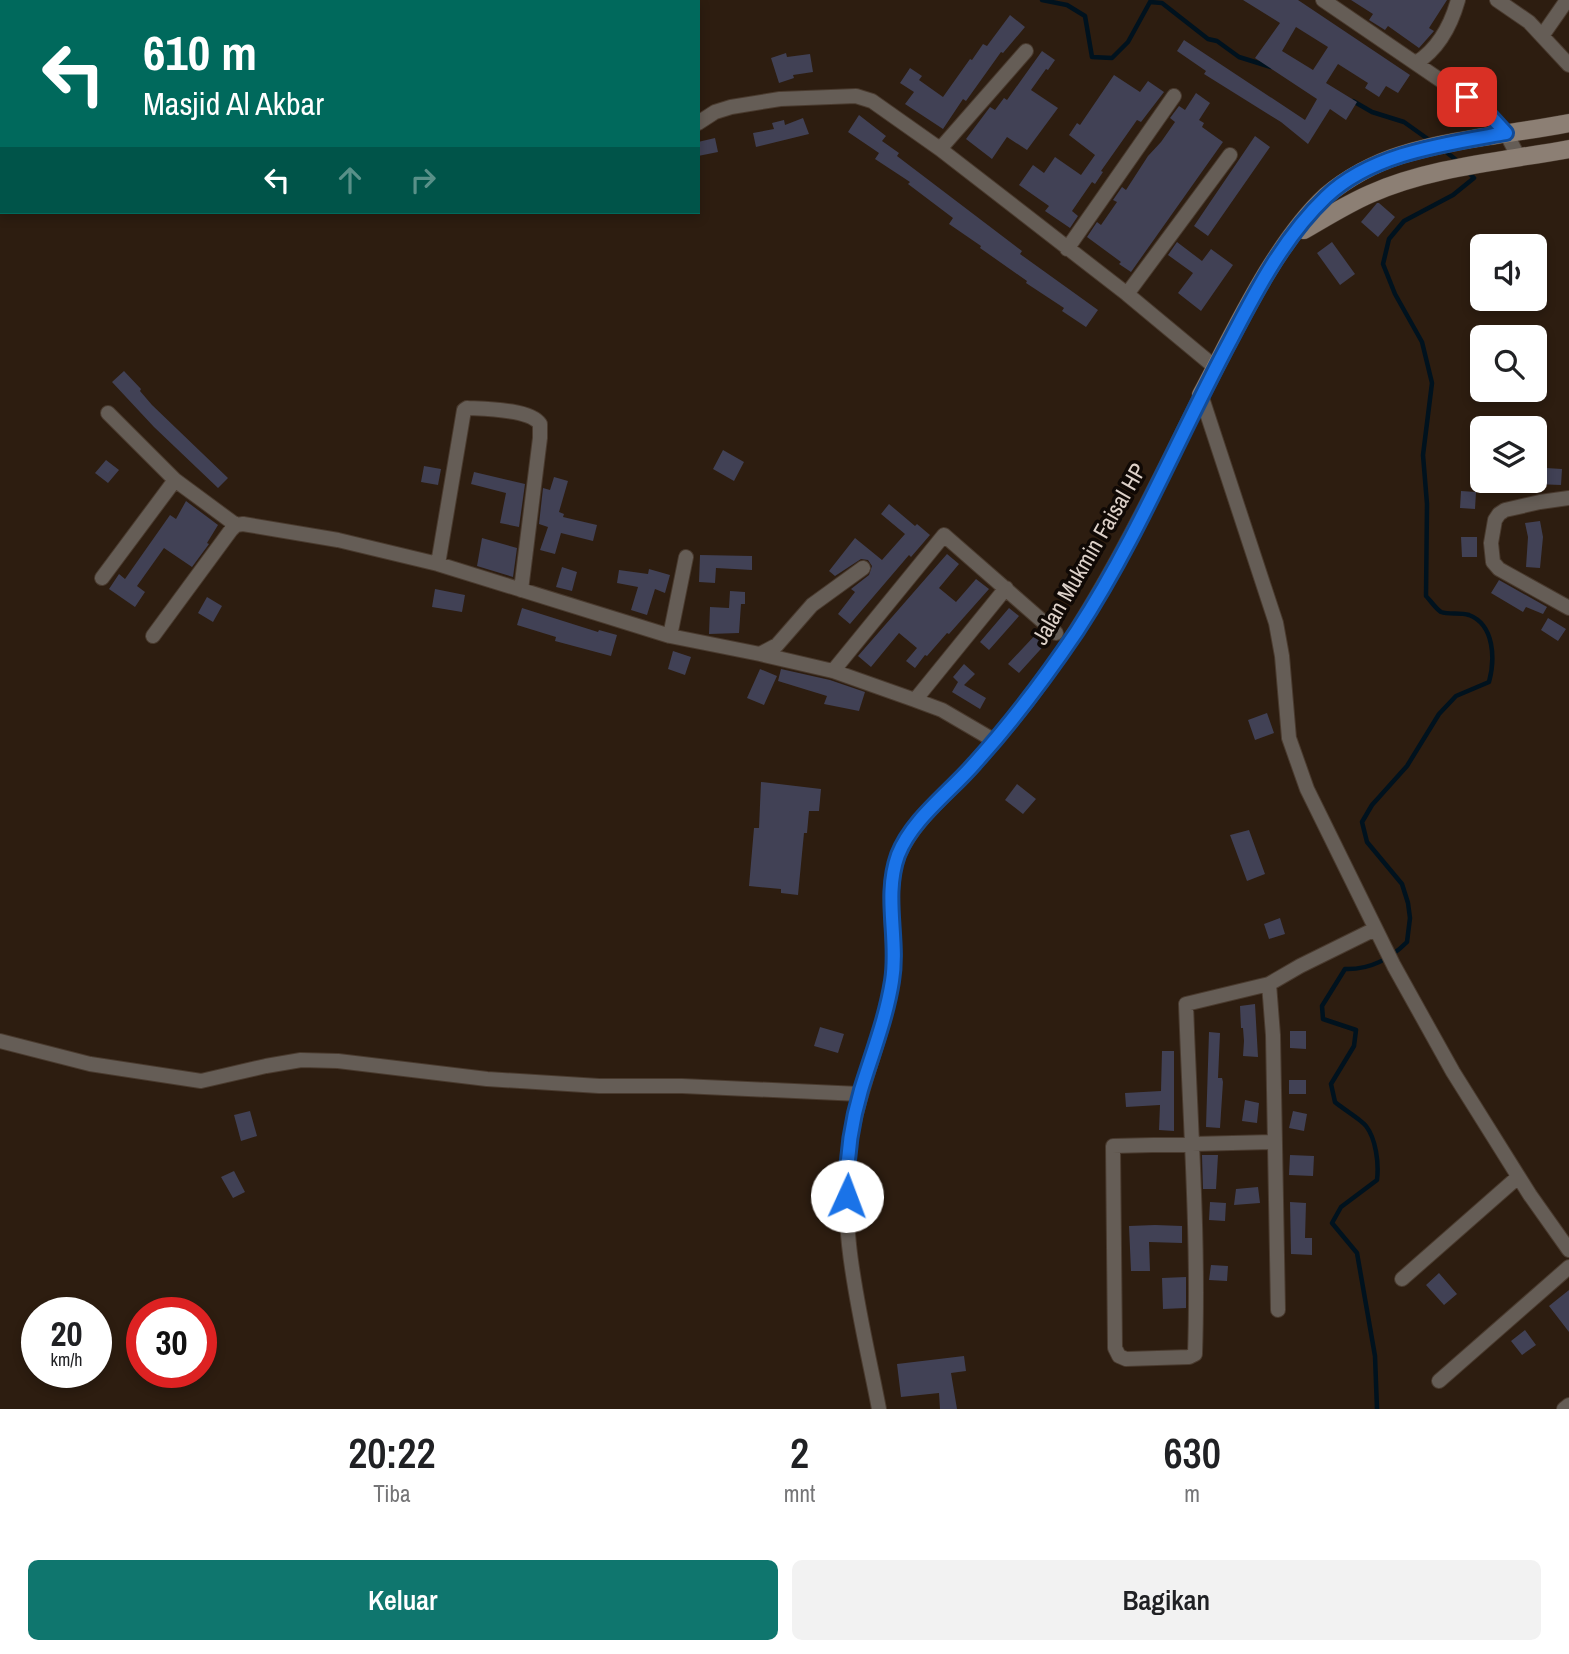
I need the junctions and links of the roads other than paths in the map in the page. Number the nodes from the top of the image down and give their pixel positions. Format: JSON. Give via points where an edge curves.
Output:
{"nodes":[{"id":1,"x":1323,"y":0,"type":"edge"},
{"id":2,"x":1458,"y":0,"type":"edge"},
{"id":3,"x":1497,"y":0,"type":"edge"},
{"id":4,"x":1567,"y":0,"type":"edge"},
{"id":5,"x":1542,"y":36,"type":"junction"},
{"id":6,"x":1026,"y":51,"type":"dead end"},
{"id":7,"x":1416,"y":63,"type":"junction"},
{"id":8,"x":1569,"y":65,"type":"edge"},
{"id":9,"x":1174,"y":96,"type":"dead end"},
{"id":10,"x":700,"y":121,"type":"edge"},
{"id":11,"x":1569,"y":122,"type":"edge"},
{"id":12,"x":1506,"y":133,"type":"junction"},
{"id":13,"x":940,"y":149,"type":"junction"},
{"id":14,"x":1569,"y":149,"type":"edge"},
{"id":15,"x":1230,"y":155,"type":"dead end"},
{"id":16,"x":1519,"y":158,"type":"junction"},
{"id":17,"x":1292,"y":236,"type":"junction"},
{"id":18,"x":1068,"y":249,"type":"junction"},
{"id":19,"x":1127,"y":294,"type":"junction"},
{"id":20,"x":1216,"y":368,"type":"junction"},
{"id":21,"x":1201,"y":395,"type":"junction"},
{"id":22,"x":108,"y":413,"type":"dead end"},
{"id":23,"x":175,"y":480,"type":"junction"},
{"id":24,"x":1569,"y":498,"type":"edge"},
{"id":25,"x":236,"y":525,"type":"junction"},
{"id":26,"x":687,"y":557,"type":"dead end"},
{"id":27,"x":438,"y":564,"type":"junction"},
{"id":28,"x":863,"y":568,"type":"dead end"},
{"id":29,"x":102,"y":578,"type":"dead end"},
{"id":30,"x":1006,"y":588,"type":"junction"},
{"id":31,"x":521,"y":590,"type":"junction"},
{"id":32,"x":1569,"y":608,"type":"edge"},
{"id":33,"x":1056,"y":633,"type":"dead end"},
{"id":34,"x":153,"y":636,"type":"dead end"},
{"id":35,"x":670,"y":636,"type":"junction"},
{"id":36,"x":760,"y":654,"type":"junction"},
{"id":37,"x":833,"y":671,"type":"junction"},
{"id":38,"x":915,"y":701,"type":"junction"},
{"id":39,"x":995,"y":741,"type":"junction"},
{"id":40,"x":1375,"y":929,"type":"junction"},
{"id":41,"x":1269,"y":984,"type":"junction"},
{"id":42,"x":0,"y":1041,"type":"edge"},
{"id":43,"x":860,"y":1094,"type":"junction"},
{"id":44,"x":1274,"y":1142,"type":"junction"},
{"id":45,"x":1192,"y":1144,"type":"junction"},
{"id":46,"x":1518,"y":1177,"type":"junction"},
{"id":47,"x":1569,"y":1250,"type":"edge"},
{"id":48,"x":1569,"y":1267,"type":"edge"},
{"id":49,"x":1402,"y":1279,"type":"dead end"},
{"id":50,"x":1278,"y":1310,"type":"dead end"},
{"id":51,"x":1439,"y":1381,"type":"dead end"},
{"id":52,"x":1569,"y":1405,"type":"edge"},
{"id":53,"x":879,"y":1409,"type":"edge"},
{"id":54,"x":1564,"y":1409,"type":"edge"}],
"edges":[{"from":1,"to":7,"type":"street"},
{"from":2,"to":7,"type":"street","via":[[1438,44]]},
{"from":3,"to":5,"type":"street"},
{"from":4,"to":5,"type":"street"},
{"from":5,"to":8,"type":"street"},
{"from":6,"to":13,"type":"street"},
{"from":7,"to":12,"type":"street","via":[[1485,110]]},
{"from":9,"to":18,"type":"street"},
{"from":10,"to":13,"type":"street","via":[[730,107],[780,99],[856,96],[872,101]]},
{"from":11,"to":12,"type":"street","name":"Jalan Mukmin Faisal HP"},
{"from":12,"to":16,"type":"street"},
{"from":12,"to":17,"type":"street","name":"Jalan Mukmin Faisal HP","via":[[1400,156],[1357,174],[1326,196]]},
{"from":13,"to":18,"type":"street"},
{"from":14,"to":16,"type":"street","name":"Jalan Mukmin Faisal HP"},
{"from":15,"to":19,"type":"street"},
{"from":16,"to":17,"type":"street","name":"Jalan Mukmin Faisal HP","via":[[1407,181],[1369,194]]},
{"from":17,"to":20,"type":"street","name":"Jalan Mukmin Faisal HP","via":[[1255,293]]},
{"from":18,"to":19,"type":"street"},
{"from":19,"to":20,"type":"street"},
{"from":20,"to":21,"type":"street","name":"Jalan Mukmin Faisal HP"},
{"from":21,"to":39,"type":"street","name":"Jalan Mukmin Faisal HP","via":[[1106,582],[1076,632]]},
{"from":21,"to":40,"type":"street","via":[[1276,622],[1289,738],[1307,789]]},
{"from":22,"to":23,"type":"street"},
{"from":23,"to":25,"type":"street"},
{"from":23,"to":29,"type":"street"},
{"from":24,"to":32,"type":"street","via":[[1505,510],[1495,520],[1491,543],[1493,562],[1499,569]]},
{"from":25,"to":27,"type":"street","via":[[338,540]]},
{"from":25,"to":34,"type":"street"},
{"from":26,"to":35,"type":"street"},
{"from":27,"to":31,"type":"street"},
{"from":27,"to":31,"type":"street","via":[[464,410],[505,411],[535,418],[540,438]]},
{"from":28,"to":36,"type":"street","via":[[812,605],[777,645]]},
{"from":30,"to":33,"type":"street"},
{"from":30,"to":37,"type":"street","via":[[944,535]]},
{"from":30,"to":38,"type":"street"},
{"from":31,"to":35,"type":"street"},
{"from":35,"to":36,"type":"street"},
{"from":36,"to":37,"type":"street"},
{"from":37,"to":38,"type":"street"},
{"from":38,"to":39,"type":"street","via":[[942,710]]},
{"from":39,"to":43,"type":"street","name":"Jalan Mukmin Faisal HP","via":[[927,813],[899,853],[890,905],[893,978]]},
{"from":40,"to":41,"type":"street"},
{"from":40,"to":46,"type":"street","via":[[1453,1072]]},
{"from":41,"to":44,"type":"street"},
{"from":41,"to":45,"type":"street","via":[[1185,1004]]},
{"from":42,"to":43,"type":"street","via":[[90,1064],[201,1081],[301,1060],[488,1079]]},
{"from":43,"to":53,"type":"street","name":"Jalan Mukmin Faisal HP","via":[[851,1134],[848,1216],[852,1273]]},
{"from":44,"to":45,"type":"street"},
{"from":44,"to":50,"type":"street"},
{"from":45,"to":45,"type":"street","via":[[1113,1146],[1115,1348],[1126,1359],[1195,1354],[1198,1277]]},
{"from":46,"to":47,"type":"street"},
{"from":46,"to":49,"type":"street"},
{"from":48,"to":51,"type":"street"},
{"from":52,"to":54,"type":"street"}]}
